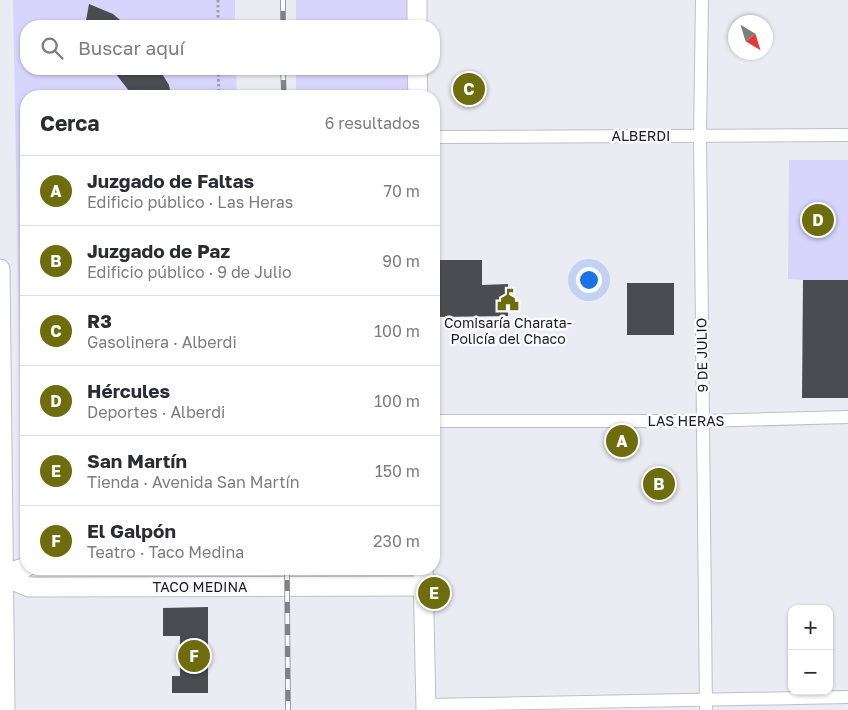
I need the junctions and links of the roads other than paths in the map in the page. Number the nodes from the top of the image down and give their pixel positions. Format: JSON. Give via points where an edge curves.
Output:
{"nodes":[{"id":1,"x":417,"y":0,"type":"edge"},
{"id":2,"x":702,"y":0,"type":"edge"},
{"id":3,"x":417,"y":20,"type":"edge"},
{"id":4,"x":418,"y":75,"type":"edge"},
{"id":5,"x":418,"y":90,"type":"edge"},
{"id":6,"x":848,"y":135,"type":"edge"},
{"id":7,"x":700,"y":136,"type":"junction"},
{"id":8,"x":440,"y":137,"type":"edge"},
{"id":9,"x":0,"y":268,"type":"edge"},
{"id":10,"x":0,"y":297,"type":"edge"},
{"id":11,"x":848,"y":417,"type":"edge"},
{"id":12,"x":440,"y":421,"type":"edge"},
{"id":13,"x":703,"y":421,"type":"junction"},
{"id":14,"x":20,"y":569,"type":"edge"},
{"id":15,"x":2,"y":576,"type":"edge"},
{"id":16,"x":423,"y":577,"type":"edge"},
{"id":17,"x":848,"y":697,"type":"edge"},
{"id":18,"x":706,"y":704,"type":"edge"},
{"id":19,"x":426,"y":708,"type":"edge"},
{"id":20,"x":5,"y":710,"type":"edge"}],
"edges":[{"from":1,"to":3,"type":"main road"},
{"from":2,"to":7,"type":"street","name":"9 DE JULIO"},
{"from":4,"to":5,"type":"main road"},
{"from":6,"to":7,"type":"street","name":"ALBERDI"},
{"from":7,"to":8,"type":"street","name":"ALBERDI"},
{"from":7,"to":13,"type":"street","name":"9 DE JULIO"},
{"from":9,"to":10,"type":"main road"},
{"from":10,"to":15,"type":"main road"},
{"from":11,"to":13,"type":"street","name":"LAS HERAS"},
{"from":12,"to":13,"type":"street","name":"LAS HERAS"},
{"from":13,"to":18,"type":"street","name":"9 DE JULIO"},
{"from":14,"to":15,"type":"main road"},
{"from":15,"to":16,"type":"main road","name":"TACO MEDINA","via":[[30,587]]},
{"from":15,"to":20,"type":"main road"},
{"from":16,"to":19,"type":"main road"},
{"from":17,"to":18,"type":"street"},
{"from":18,"to":19,"type":"street"}]}
